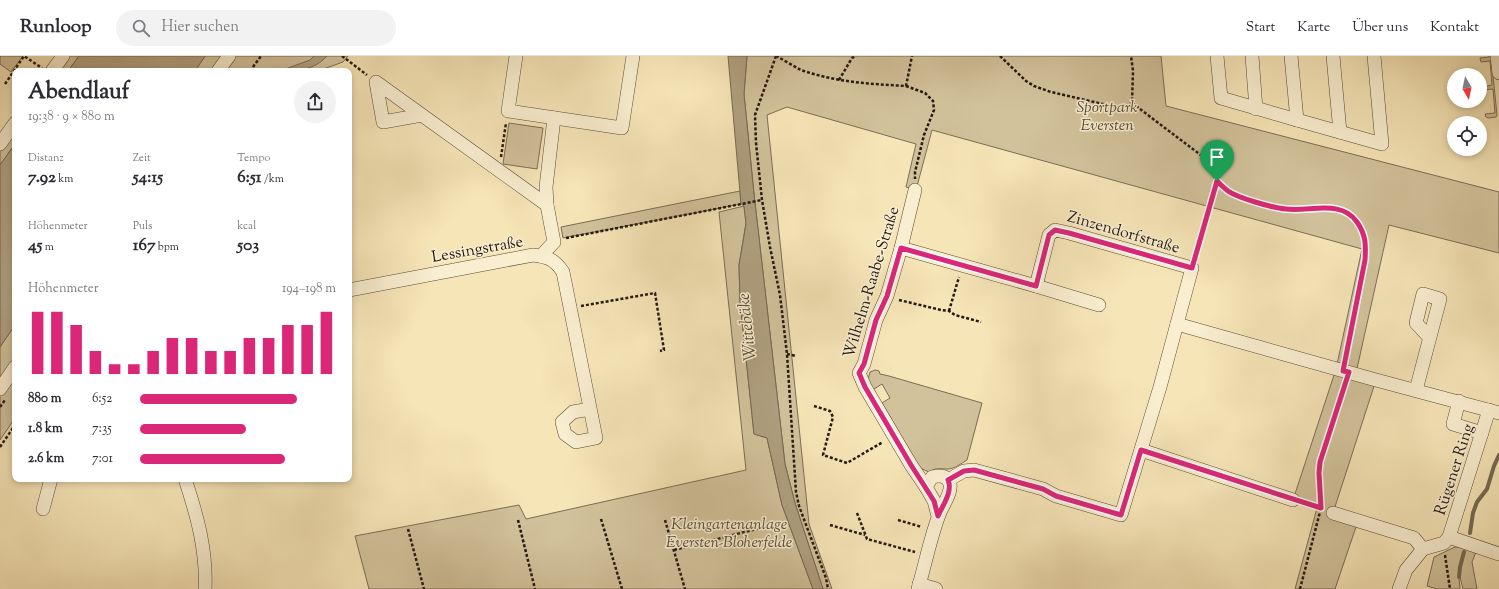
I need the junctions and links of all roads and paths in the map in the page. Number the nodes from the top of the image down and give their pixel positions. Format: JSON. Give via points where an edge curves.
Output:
{"nodes":[{"id":1,"x":63,"y":56,"type":"edge"},
{"id":2,"x":229,"y":56,"type":"edge"},
{"id":3,"x":260,"y":56,"type":"edge"},
{"id":4,"x":342,"y":56,"type":"edge"},
{"id":5,"x":516,"y":56,"type":"edge"},
{"id":6,"x":633,"y":56,"type":"edge"},
{"id":7,"x":776,"y":56,"type":"edge"},
{"id":8,"x":856,"y":56,"type":"edge"},
{"id":9,"x":912,"y":56,"type":"edge"},
{"id":10,"x":1000,"y":56,"type":"edge"},
{"id":11,"x":1131,"y":56,"type":"edge"},
{"id":12,"x":1216,"y":56,"type":"edge"},
{"id":13,"x":1252,"y":56,"type":"edge"},
{"id":14,"x":1291,"y":56,"type":"edge"},
{"id":15,"x":1332,"y":56,"type":"edge"},
{"id":16,"x":1374,"y":56,"type":"edge"},
{"id":17,"x":1497,"y":56,"type":"edge"},
{"id":18,"x":16,"y":68,"type":"edge"},
{"id":19,"x":41,"y":68,"type":"edge"},
{"id":20,"x":54,"y":68,"type":"edge"},
{"id":21,"x":220,"y":68,"type":"edge"},
{"id":22,"x":252,"y":68,"type":"edge"},
{"id":23,"x":1499,"y":72,"type":"edge"},
{"id":24,"x":12,"y":75,"type":"edge"},
{"id":25,"x":839,"y":80,"type":"junction"},
{"id":26,"x":376,"y":82,"type":"junction"},
{"id":27,"x":6,"y":84,"type":"dead end"},
{"id":28,"x":906,"y":86,"type":"junction"},
{"id":29,"x":1132,"y":103,"type":"junction"},
{"id":30,"x":1256,"y":109,"type":"junction"},
{"id":31,"x":508,"y":111,"type":"junction"},
{"id":32,"x":422,"y":116,"type":"junction"},
{"id":33,"x":554,"y":118,"type":"junction"},
{"id":34,"x":1297,"y":120,"type":"junction"},
{"id":35,"x":12,"y":128,"type":"edge"},
{"id":36,"x":1340,"y":132,"type":"junction"},
{"id":37,"x":0,"y":144,"type":"edge"},
{"id":38,"x":499,"y":170,"type":"junction"},
{"id":39,"x":1217,"y":181,"type":"junction"},
{"id":40,"x":915,"y":190,"type":"joint"},
{"id":41,"x":761,"y":201,"type":"junction"},
{"id":42,"x":547,"y":205,"type":"junction"},
{"id":43,"x":554,"y":242,"type":"junction"},
{"id":44,"x":901,"y":248,"type":"junction"},
{"id":45,"x":541,"y":256,"type":"junction"},
{"id":46,"x":962,"y":265,"type":"junction"},
{"id":47,"x":1192,"y":268,"type":"junction"},
{"id":48,"x":1036,"y":286,"type":"junction"},
{"id":49,"x":352,"y":289,"type":"edge"},
{"id":50,"x":887,"y":296,"type":"junction"},
{"id":51,"x":1099,"y":305,"type":"dead end"},
{"id":52,"x":570,"y":308,"type":"junction"},
{"id":53,"x":949,"y":311,"type":"junction"},
{"id":54,"x":981,"y":322,"type":"dead end"},
{"id":55,"x":1177,"y":324,"type":"junction"},
{"id":56,"x":1430,"y":337,"type":"dead end"},
{"id":57,"x":660,"y":351,"type":"dead end"},
{"id":58,"x":787,"y":354,"type":"junction"},
{"id":59,"x":796,"y":356,"type":"dead end"},
{"id":60,"x":12,"y":371,"type":"edge"},
{"id":61,"x":1349,"y":372,"type":"junction"},
{"id":62,"x":0,"y":389,"type":"edge"},
{"id":63,"x":1416,"y":390,"type":"junction"},
{"id":64,"x":1459,"y":401,"type":"junction"},
{"id":65,"x":814,"y":406,"type":"dead end"},
{"id":66,"x":590,"y":409,"type":"dead end"},
{"id":67,"x":1494,"y":412,"type":"edge"},
{"id":68,"x":12,"y":429,"type":"edge"},
{"id":69,"x":1482,"y":433,"type":"junction"},
{"id":70,"x":894,"y":436,"type":"junction"},
{"id":71,"x":0,"y":447,"type":"edge"},
{"id":72,"x":1141,"y":450,"type":"junction"},
{"id":73,"x":948,"y":480,"type":"junction"},
{"id":74,"x":50,"y":482,"type":"edge"},
{"id":75,"x":186,"y":482,"type":"edge"},
{"id":76,"x":926,"y":487,"type":"junction"},
{"id":77,"x":1293,"y":500,"type":"joint"},
{"id":78,"x":43,"y":509,"type":"dead end"},
{"id":79,"x":1327,"y":511,"type":"junction"},
{"id":80,"x":857,"y":513,"type":"dead end"},
{"id":81,"x":938,"y":516,"type":"junction"},
{"id":82,"x":601,"y":519,"type":"dead end"},
{"id":83,"x":518,"y":520,"type":"dead end"},
{"id":84,"x":665,"y":520,"type":"dead end"},
{"id":85,"x":898,"y":520,"type":"dead end"},
{"id":86,"x":830,"y":525,"type":"dead end"},
{"id":87,"x":760,"y":528,"type":"dead end"},
{"id":88,"x":408,"y":530,"type":"dead end"},
{"id":89,"x":934,"y":530,"type":"junction"},
{"id":90,"x":865,"y":535,"type":"junction"},
{"id":91,"x":1446,"y":540,"type":"junction"},
{"id":92,"x":1423,"y":549,"type":"junction"},
{"id":93,"x":674,"y":550,"type":"junction"},
{"id":94,"x":1499,"y":554,"type":"edge"},
{"id":95,"x":928,"y":555,"type":"junction"},
{"id":96,"x":918,"y":586,"type":"edge"},
{"id":97,"x":205,"y":589,"type":"edge"},
{"id":98,"x":424,"y":589,"type":"edge"},
{"id":99,"x":536,"y":589,"type":"edge"},
{"id":100,"x":622,"y":589,"type":"edge"},
{"id":101,"x":685,"y":589,"type":"edge"},
{"id":102,"x":828,"y":589,"type":"edge"},
{"id":103,"x":936,"y":589,"type":"edge"},
{"id":104,"x":1300,"y":589,"type":"edge"},
{"id":105,"x":1399,"y":589,"type":"edge"},
{"id":106,"x":1450,"y":589,"type":"edge"}],
"edges":[{"from":1,"to":20,"type":"street"},
{"from":2,"to":21,"type":"street"},
{"from":3,"to":22,"type":"path"},
{"from":4,"to":26,"type":"path"},
{"from":5,"to":31,"type":"street"},
{"from":6,"to":33,"type":"street","via":[[622,128]]},
{"from":7,"to":25,"type":"path","via":[[800,69]]},
{"from":7,"to":41,"type":"path","via":[[756,115]]},
{"from":8,"to":25,"type":"path","via":[[852,58]]},
{"from":9,"to":28,"type":"path"},
{"from":10,"to":29,"type":"path","via":[[1034,86],[1120,108]]},
{"from":11,"to":29,"type":"path"},
{"from":12,"to":30,"type":"street","via":[[1221,98]]},
{"from":13,"to":30,"type":"street"},
{"from":14,"to":34,"type":"street"},
{"from":15,"to":36,"type":"street"},
{"from":16,"to":36,"type":"street","via":[[1382,144]]},
{"from":17,"to":23,"type":"street"},
{"from":18,"to":19,"type":"path","via":[[24,56]]},
{"from":24,"to":27,"type":"path"},
{"from":25,"to":28,"type":"path"},
{"from":26,"to":32,"type":"street"},
{"from":26,"to":32,"type":"street","via":[[383,122]]},
{"from":28,"to":40,"type":"path","via":[[925,93],[933,101],[934,110],[924,135],[915,172]]},
{"from":29,"to":39,"type":"path","via":[[1202,156]]},
{"from":30,"to":34,"type":"street"},
{"from":31,"to":33,"type":"street"},
{"from":31,"to":38,"type":"path"},
{"from":32,"to":38,"type":"street"},
{"from":33,"to":42,"type":"street","via":[[546,187]]},
{"from":34,"to":36,"type":"street"},
{"from":35,"to":37,"type":"street"},
{"from":38,"to":42,"type":"street"},
{"from":39,"to":47,"type":"path"},
{"from":39,"to":61,"type":"path","via":[[1229,192],[1249,200],[1285,209],[1342,210],[1353,216],[1358,223],[1366,243],[1365,260]]},
{"from":40,"to":44,"type":"street","name":"Wilhelm-Raabe-Straße"},
{"from":41,"to":43,"type":"path","via":[[563,238]]},
{"from":41,"to":58,"type":"path","via":[[780,295]]},
{"from":42,"to":43,"type":"street"},
{"from":43,"to":45,"type":"street"},
{"from":44,"to":46,"type":"street"},
{"from":44,"to":50,"type":"street","name":"Wilhelm-Raabe-Straße"},
{"from":45,"to":49,"type":"street","name":"Lessingstraße","via":[[532,255]]},
{"from":45,"to":52,"type":"street","name":"Lessingstraße","via":[[556,262],[563,272]]},
{"from":46,"to":48,"type":"street"},
{"from":46,"to":53,"type":"path"},
{"from":47,"to":48,"type":"street","name":"Zinzendorfstraße","via":[[1055,230],[1049,235]]},
{"from":47,"to":55,"type":"street","name":"Zinzendorfstraße"},
{"from":48,"to":51,"type":"street"},
{"from":50,"to":53,"type":"path"},
{"from":50,"to":70,"type":"street","name":"Wilhelm-Raabe-Straße","via":[[876,320],[864,364],[859,373]]},
{"from":52,"to":57,"type":"path","via":[[655,293],[664,350]]},
{"from":52,"to":66,"type":"street","name":"Lessingstraße"},
{"from":53,"to":54,"type":"path"},
{"from":55,"to":61,"type":"street"},
{"from":55,"to":72,"type":"street","name":"Zinzendorfstraße"},
{"from":56,"to":63,"type":"street"},
{"from":58,"to":59,"type":"path"},
{"from":58,"to":102,"type":"path","via":[[796,492]]},
{"from":60,"to":62,"type":"street"},
{"from":61,"to":63,"type":"street"},
{"from":61,"to":79,"type":"path","via":[[1320,462],[1319,473]]},
{"from":63,"to":64,"type":"street"},
{"from":64,"to":67,"type":"street"},
{"from":64,"to":69,"type":"street","via":[[1453,424]]},
{"from":65,"to":70,"type":"path","via":[[830,411],[833,417],[823,455],[848,463]]},
{"from":67,"to":69,"type":"street","name":"Rügener Ring"},
{"from":68,"to":71,"type":"path"},
{"from":69,"to":91,"type":"street","name":"Rügener Ring"},
{"from":70,"to":76,"type":"street","name":"Wilhelm-Raabe-Straße"},
{"from":72,"to":73,"type":"street","name":"Zinzendorfstraße","via":[[1121,515],[1056,496],[1043,489],[974,470],[964,471]]},
{"from":72,"to":77,"type":"street"},
{"from":73,"to":76,"type":"street","via":[[942,476],[932,477]]},
{"from":73,"to":81,"type":"street","via":[[949,493]]},
{"from":74,"to":78,"type":"street"},
{"from":75,"to":97,"type":"street","via":[[201,534],[206,571]]},
{"from":76,"to":81,"type":"street","name":"Wilhelm-Raabe-Straße","via":[[934,501]]},
{"from":77,"to":79,"type":"path"},
{"from":79,"to":92,"type":"street","via":[[1414,538]]},
{"from":79,"to":104,"type":"path"},
{"from":80,"to":90,"type":"path"},
{"from":81,"to":89,"type":"street"},
{"from":82,"to":100,"type":"path"},
{"from":83,"to":99,"type":"path"},
{"from":84,"to":93,"type":"path"},
{"from":85,"to":89,"type":"path"},
{"from":86,"to":90,"type":"path"},
{"from":87,"to":93,"type":"path"},
{"from":88,"to":98,"type":"path"},
{"from":89,"to":95,"type":"street"},
{"from":90,"to":95,"type":"path","via":[[867,539]]},
{"from":91,"to":92,"type":"street"},
{"from":91,"to":94,"type":"street","name":"Rügener Ring"},
{"from":91,"to":106,"type":"path"},
{"from":92,"to":105,"type":"street","via":[[1406,570]]},
{"from":93,"to":101,"type":"path"},
{"from":95,"to":96,"type":"street"},
{"from":96,"to":103,"type":"street"}]}
